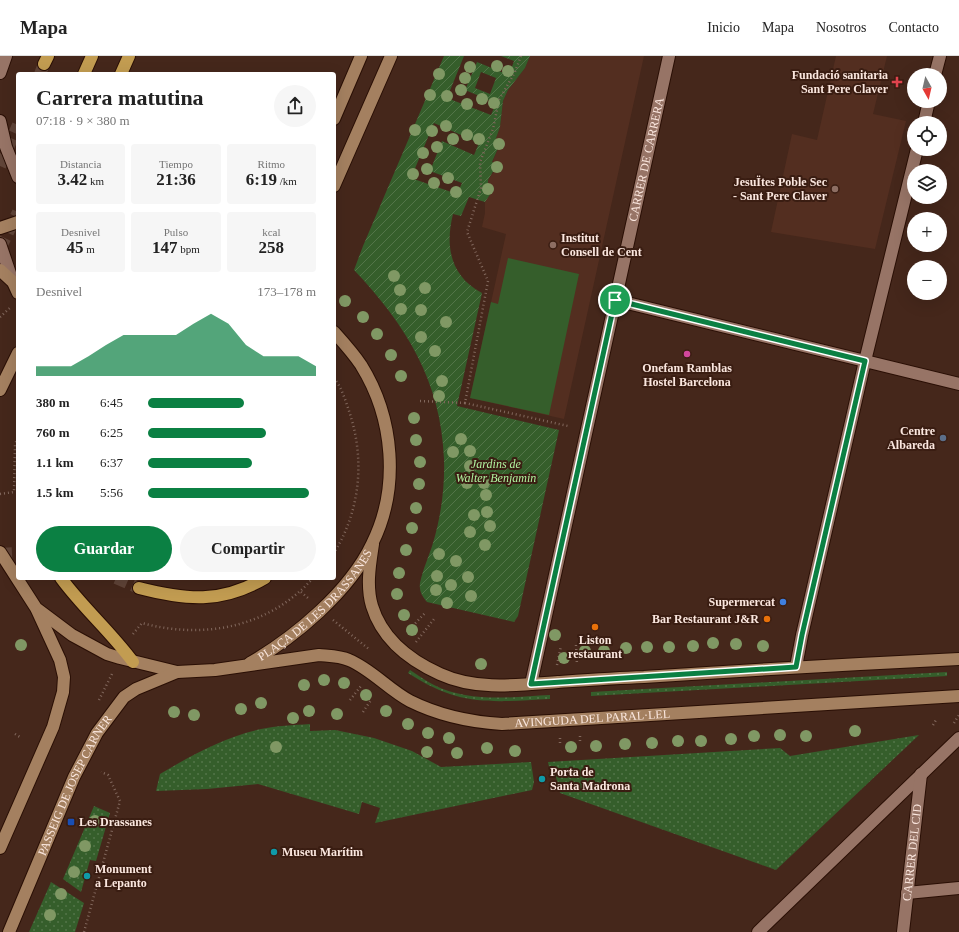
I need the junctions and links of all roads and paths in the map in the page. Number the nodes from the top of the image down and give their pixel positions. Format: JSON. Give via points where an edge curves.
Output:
{"nodes":[{"id":1,"x":6,"y":56,"type":"edge"},
{"id":2,"x":92,"y":56,"type":"edge"},
{"id":3,"x":129,"y":56,"type":"edge"},
{"id":4,"x":361,"y":56,"type":"edge"},
{"id":5,"x":392,"y":56,"type":"edge"},
{"id":6,"x":521,"y":56,"type":"edge"},
{"id":7,"x":669,"y":56,"type":"edge"},
{"id":8,"x":940,"y":56,"type":"edge"},
{"id":9,"x":937,"y":68,"type":"edge"},
{"id":10,"x":85,"y":72,"type":"edge"},
{"id":11,"x":123,"y":72,"type":"edge"},
{"id":12,"x":0,"y":73,"type":"edge"},
{"id":13,"x":336,"y":114,"type":"edge"},
{"id":14,"x":0,"y":121,"type":"edge"},
{"id":15,"x":915,"y":156,"type":"edge"},
{"id":16,"x":16,"y":172,"type":"edge"},
{"id":17,"x":336,"y":182,"type":"edge"},
{"id":18,"x":16,"y":223,"type":"edge"},
{"id":19,"x":0,"y":228,"type":"edge"},
{"id":20,"x":0,"y":244,"type":"edge"},
{"id":21,"x":0,"y":270,"type":"edge"},
{"id":22,"x":13,"y":282,"type":"junction"},
{"id":23,"x":16,"y":289,"type":"edge"},
{"id":24,"x":615,"y":300,"type":"junction"},
{"id":25,"x":4,"y":314,"type":"dead end"},
{"id":26,"x":0,"y":317,"type":"edge"},
{"id":27,"x":336,"y":334,"type":"edge"},
{"id":28,"x":16,"y":357,"type":"edge"},
{"id":29,"x":865,"y":361,"type":"junction"},
{"id":30,"x":336,"y":382,"type":"edge"},
{"id":31,"x":959,"y":384,"type":"edge"},
{"id":32,"x":0,"y":390,"type":"edge"},
{"id":33,"x":420,"y":401,"type":"dead end"},
{"id":34,"x":465,"y":403,"type":"junction"},
{"id":35,"x":568,"y":426,"type":"dead end"},
{"id":36,"x":16,"y":442,"type":"edge"},
{"id":37,"x":0,"y":494,"type":"edge"},
{"id":38,"x":372,"y":544,"type":"junction"},
{"id":39,"x":336,"y":550,"type":"edge"},
{"id":40,"x":0,"y":552,"type":"edge"},
{"id":41,"x":16,"y":577,"type":"edge"},
{"id":42,"x":18,"y":580,"type":"edge"},
{"id":43,"x":63,"y":580,"type":"edge"},
{"id":44,"x":260,"y":580,"type":"edge"},
{"id":45,"x":311,"y":580,"type":"edge"},
{"id":46,"x":139,"y":588,"type":"tunnel mouth"},
{"id":47,"x":301,"y":592,"type":"junction"},
{"id":48,"x":305,"y":596,"type":"dead end"},
{"id":49,"x":36,"y":608,"type":"junction"},
{"id":50,"x":425,"y":613,"type":"dead end"},
{"id":51,"x":434,"y":619,"type":"dead end"},
{"id":52,"x":337,"y":623,"type":"dead end"},
{"id":53,"x":137,"y":629,"type":"dead end"},
{"id":54,"x":404,"y":636,"type":"dead end"},
{"id":55,"x":415,"y":644,"type":"dead end"},
{"id":56,"x":576,"y":645,"type":"dead end"},
{"id":57,"x":561,"y":646,"type":"dead end"},
{"id":58,"x":374,"y":653,"type":"dead end"},
{"id":59,"x":959,"y":659,"type":"edge"},
{"id":60,"x":133,"y":662,"type":"junction"},
{"id":61,"x":244,"y":666,"type":"junction"},
{"id":62,"x":577,"y":666,"type":"dead end"},
{"id":63,"x":796,"y":667,"type":"junction"},
{"id":64,"x":557,"y":670,"type":"dead end"},
{"id":65,"x":177,"y":672,"type":"junction"},
{"id":66,"x":531,"y":684,"type":"junction"},
{"id":67,"x":360,"y":686,"type":"dead end"},
{"id":68,"x":959,"y":696,"type":"edge"},
{"id":69,"x":350,"y":700,"type":"dead end"},
{"id":70,"x":371,"y":700,"type":"dead end"},
{"id":71,"x":363,"y":712,"type":"dead end"},
{"id":72,"x":936,"y":720,"type":"dead end"},
{"id":73,"x":933,"y":725,"type":"dead end"},
{"id":74,"x":15,"y":734,"type":"dead end"},
{"id":75,"x":580,"y":736,"type":"dead end"},
{"id":76,"x":20,"y":737,"type":"dead end"},
{"id":77,"x":560,"y":738,"type":"dead end"},
{"id":78,"x":959,"y":738,"type":"edge"},
{"id":79,"x":580,"y":742,"type":"dead end"},
{"id":80,"x":560,"y":744,"type":"dead end"},
{"id":81,"x":101,"y":772,"type":"dead end"},
{"id":82,"x":921,"y":774,"type":"junction"},
{"id":83,"x":0,"y":848,"type":"edge"},
{"id":84,"x":959,"y":888,"type":"edge"},
{"id":85,"x":907,"y":894,"type":"junction"},
{"id":86,"x":9,"y":932,"type":"edge"},
{"id":87,"x":84,"y":932,"type":"edge"},
{"id":88,"x":758,"y":932,"type":"edge"},
{"id":89,"x":903,"y":932,"type":"edge"}],
"edges":[{"from":1,"to":12,"type":"street"},
{"from":2,"to":10,"type":"highway"},
{"from":3,"to":11,"type":"highway"},
{"from":4,"to":13,"type":"main road"},
{"from":5,"to":17,"type":"main road"},
{"from":6,"to":34,"type":"path","via":[[499,100],[493,129],[480,162],[481,188],[467,232],[488,281]]},
{"from":7,"to":24,"type":"street","name":"CARRER DE CARRERA"},
{"from":8,"to":9,"type":"street"},
{"from":14,"to":16,"type":"street","via":[[6,147]]},
{"from":15,"to":29,"type":"street"},
{"from":18,"to":19,"type":"main road"},
{"from":20,"to":22,"type":"street"},
{"from":21,"to":22,"type":"main road"},
{"from":22,"to":23,"type":"main road"},
{"from":24,"to":29,"type":"street"},
{"from":24,"to":66,"type":"street","name":"CARRER DE CARRERA"},
{"from":25,"to":26,"type":"path"},
{"from":27,"to":38,"type":"main road","name":"PLAÇA DE LES DRASSANES","via":[[360,364],[373,389],[383,414],[388,439],[390,488]]},
{"from":28,"to":32,"type":"main road"},
{"from":29,"to":31,"type":"street"},
{"from":29,"to":63,"type":"street"},
{"from":30,"to":39,"type":"path","name":"PLAÇA DE LES DRASSANES","via":[[347,403],[355,430],[359,467],[354,507]]},
{"from":33,"to":34,"type":"path"},
{"from":34,"to":35,"type":"path"},
{"from":36,"to":37,"type":"path","via":[[14,492]]},
{"from":38,"to":61,"type":"main road","name":"PLAÇA DE LES DRASSANES","via":[[351,576],[322,609],[277,646]]},
{"from":38,"to":66,"type":"main road","via":[[372,605],[387,635],[406,655],[441,675],[462,682],[481,685]]},
{"from":40,"to":41,"type":"main road","name":"PLAÇA DE LES DRASSANES"},
{"from":42,"to":49,"type":"main road","name":"PLAÇA DE LES DRASSANES"},
{"from":43,"to":60,"type":"highway","via":[[87,612],[115,638]]},
{"from":44,"to":46,"type":"highway","via":[[241,591],[207,598],[167,595]]},
{"from":45,"to":47,"type":"path","name":"PLAÇA DE LES DRASSANES"},
{"from":47,"to":48,"type":"path","name":"PLAÇA DE LES DRASSANES"},
{"from":47,"to":53,"type":"path","via":[[280,607],[239,625],[175,630],[142,623]]},
{"from":49,"to":60,"type":"main road","name":"PLAÇA DE LES DRASSANES","via":[[72,635],[100,650]]},
{"from":49,"to":83,"type":"main road","via":[[60,660],[64,677],[63,692],[53,727]]},
{"from":50,"to":54,"type":"path"},
{"from":51,"to":55,"type":"path"},
{"from":52,"to":58,"type":"path"},
{"from":56,"to":62,"type":"path"},
{"from":57,"to":64,"type":"path"},
{"from":59,"to":63,"type":"main road"},
{"from":60,"to":65,"type":"main road","name":"PLAÇA DE LES DRASSANES"},
{"from":61,"to":65,"type":"main road","name":"PLAÇA DE LES DRASSANES"},
{"from":61,"to":68,"type":"main road","name":"AVINGUDA DEL PARAL·LEL","via":[[319,655],[336,656],[350,660],[429,710],[468,721],[502,724]]},
{"from":63,"to":66,"type":"main road"},
{"from":65,"to":86,"type":"main road","name":"PASSEIG DE JOSEP CARNER","via":[[136,689],[124,697],[97,733],[74,776]]},
{"from":67,"to":69,"type":"path"},
{"from":70,"to":71,"type":"path"},
{"from":72,"to":73,"type":"path"},
{"from":74,"to":76,"type":"path"},
{"from":75,"to":79,"type":"path","name":"AVINGUDA DEL PARAL·LEL"},
{"from":77,"to":80,"type":"path","name":"AVINGUDA DEL PARAL·LEL"},
{"from":78,"to":82,"type":"street"},
{"from":81,"to":87,"type":"path","name":"PASSEIG DE JOSEP CARNER","via":[[108,775],[120,801]]},
{"from":82,"to":85,"type":"street","name":"CARRER DEL CID"},
{"from":82,"to":88,"type":"street"},
{"from":84,"to":85,"type":"street"},
{"from":85,"to":89,"type":"street","name":"CARRER DEL CID"}]}
